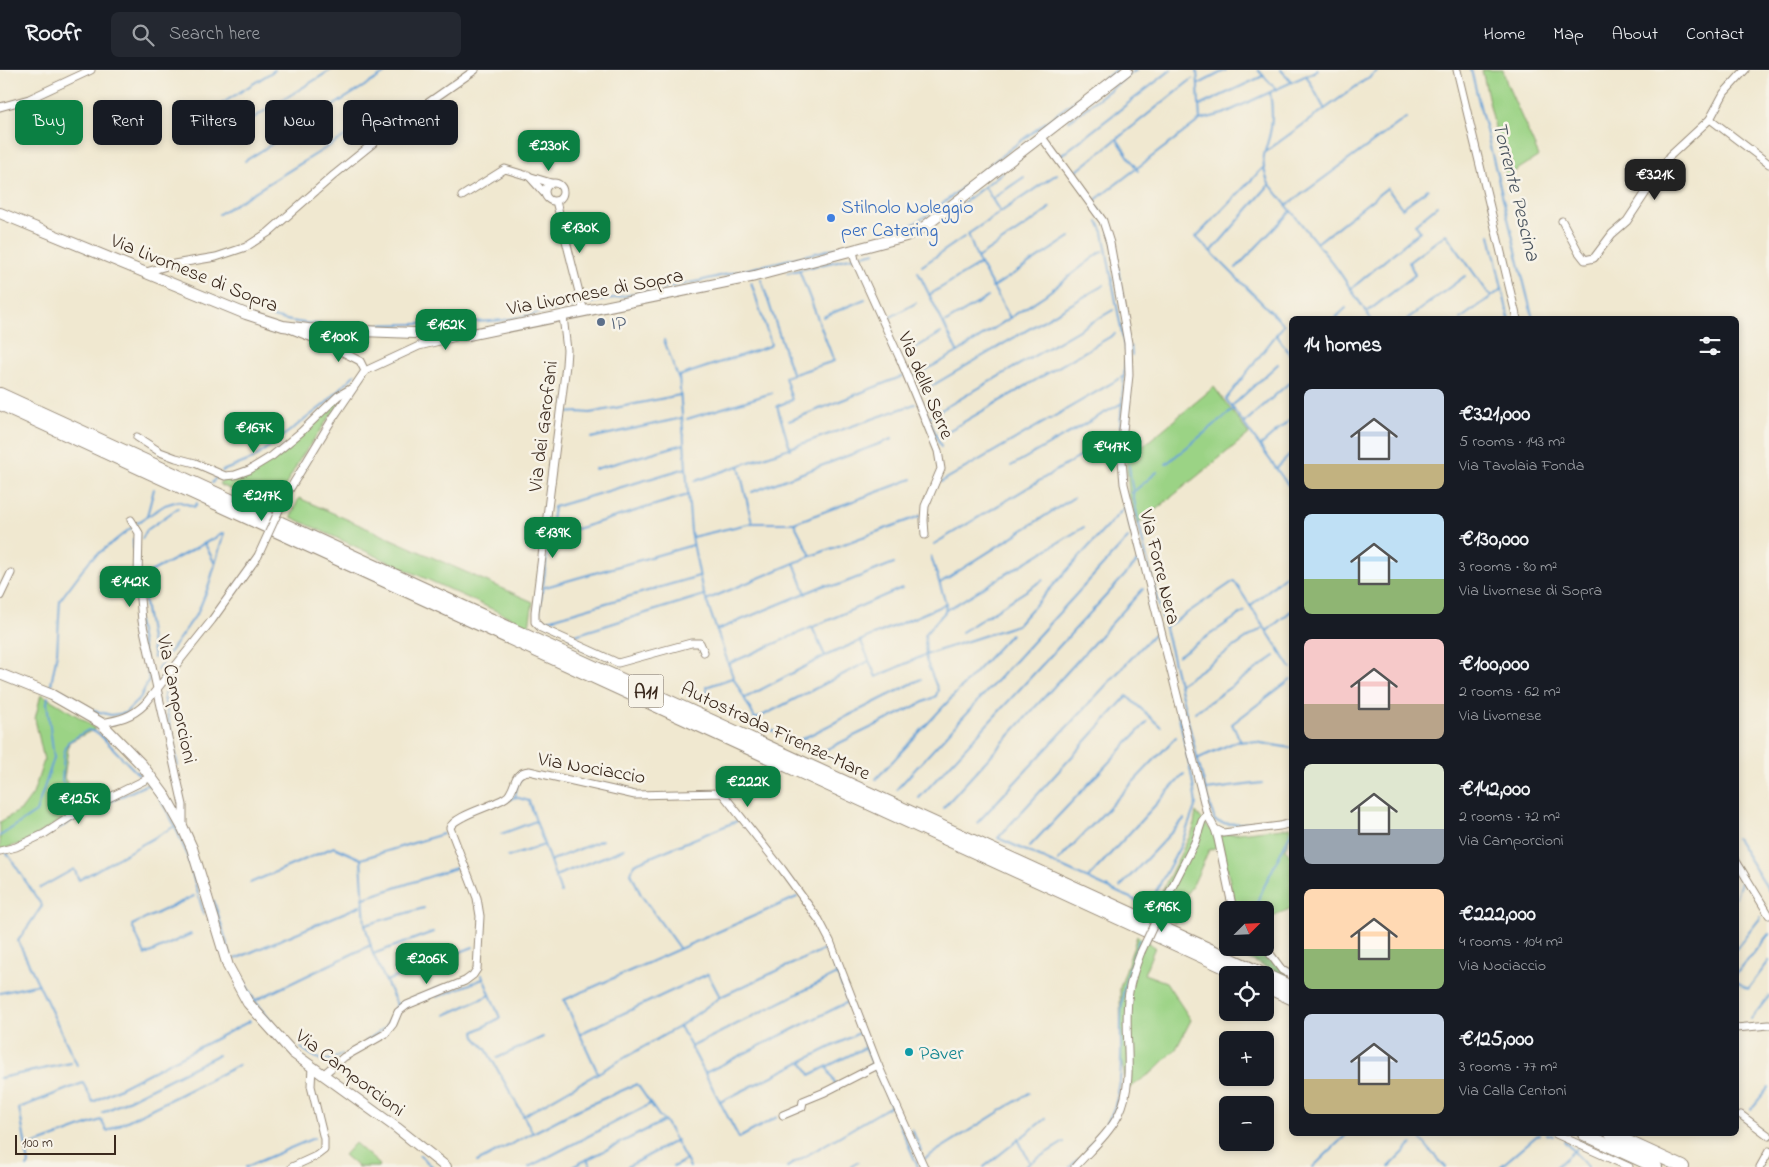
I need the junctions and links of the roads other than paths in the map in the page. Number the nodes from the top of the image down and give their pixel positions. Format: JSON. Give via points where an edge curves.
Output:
{"nodes":[{"id":1,"x":91,"y":70,"type":"edge"},
{"id":2,"x":475,"y":70,"type":"edge"},
{"id":3,"x":1127,"y":70,"type":"edge"},
{"id":4,"x":1457,"y":70,"type":"edge"},
{"id":5,"x":1745,"y":70,"type":"edge"},
{"id":6,"x":0,"y":107,"type":"edge"},
{"id":7,"x":1710,"y":119,"type":"junction"},
{"id":8,"x":1041,"y":136,"type":"junction"},
{"id":9,"x":1769,"y":164,"type":"edge"},
{"id":10,"x":528,"y":175,"type":"junction"},
{"id":11,"x":551,"y":183,"type":"junction"},
{"id":12,"x":545,"y":194,"type":"junction"},
{"id":13,"x":462,"y":196,"type":"dead end"},
{"id":14,"x":556,"y":201,"type":"junction"},
{"id":15,"x":0,"y":213,"type":"edge"},
{"id":16,"x":1562,"y":221,"type":"dead end"},
{"id":17,"x":853,"y":251,"type":"junction"},
{"id":18,"x":146,"y":272,"type":"junction"},
{"id":19,"x":584,"y":312,"type":"junction"},
{"id":20,"x":563,"y":316,"type":"junction"},
{"id":21,"x":1516,"y":316,"type":"edge"},
{"id":22,"x":283,"y":326,"type":"junction"},
{"id":23,"x":335,"y":330,"type":"junction"},
{"id":24,"x":414,"y":333,"type":"junction"},
{"id":25,"x":468,"y":335,"type":"junction"},
{"id":26,"x":419,"y":346,"type":"junction"},
{"id":27,"x":334,"y":348,"type":"junction"},
{"id":28,"x":365,"y":371,"type":"junction"},
{"id":29,"x":354,"y":387,"type":"junction"},
{"id":30,"x":0,"y":394,"type":"edge"},
{"id":31,"x":0,"y":404,"type":"edge"},
{"id":32,"x":137,"y":438,"type":"dead end"},
{"id":33,"x":131,"y":520,"type":"dead end"},
{"id":34,"x":925,"y":535,"type":"dead end"},
{"id":35,"x":11,"y":573,"type":"dead end"},
{"id":36,"x":0,"y":596,"type":"edge"},
{"id":37,"x":704,"y":652,"type":"dead end"},
{"id":38,"x":0,"y":674,"type":"edge"},
{"id":39,"x":158,"y":688,"type":"junction"},
{"id":40,"x":101,"y":724,"type":"junction"},
{"id":41,"x":151,"y":777,"type":"junction"},
{"id":42,"x":1207,"y":814,"type":"junction"},
{"id":43,"x":1289,"y":824,"type":"edge"},
{"id":44,"x":183,"y":828,"type":"junction"},
{"id":45,"x":1215,"y":829,"type":"junction"},
{"id":46,"x":0,"y":852,"type":"edge"},
{"id":47,"x":1739,"y":866,"type":"edge"},
{"id":48,"x":1231,"y":901,"type":"edge"},
{"id":49,"x":1769,"y":915,"type":"edge"},
{"id":50,"x":1272,"y":956,"type":"edge"},
{"id":51,"x":1222,"y":966,"type":"edge"},
{"id":52,"x":1289,"y":974,"type":"edge"},
{"id":53,"x":1289,"y":986,"type":"edge"},
{"id":54,"x":1274,"y":990,"type":"edge"},
{"id":55,"x":1289,"y":997,"type":"edge"},
{"id":56,"x":1769,"y":1025,"type":"edge"},
{"id":57,"x":1739,"y":1028,"type":"edge"},
{"id":58,"x":878,"y":1065,"type":"junction"},
{"id":59,"x":312,"y":1066,"type":"junction"},
{"id":60,"x":324,"y":1074,"type":"junction"},
{"id":61,"x":783,"y":1115,"type":"dead end"},
{"id":62,"x":1741,"y":1115,"type":"dead end"},
{"id":63,"x":1560,"y":1136,"type":"edge"},
{"id":64,"x":1588,"y":1136,"type":"edge"},
{"id":65,"x":1615,"y":1136,"type":"edge"},
{"id":66,"x":1769,"y":1136,"type":"edge"},
{"id":67,"x":1769,"y":1151,"type":"edge"},
{"id":68,"x":292,"y":1167,"type":"edge"},
{"id":69,"x":446,"y":1167,"type":"edge"},
{"id":70,"x":924,"y":1167,"type":"edge"},
{"id":71,"x":1074,"y":1167,"type":"edge"},
{"id":72,"x":1629,"y":1167,"type":"edge"},
{"id":73,"x":1656,"y":1167,"type":"edge"},
{"id":74,"x":1684,"y":1167,"type":"edge"},
{"id":75,"x":1760,"y":1167,"type":"edge"}],
"edges":[{"from":1,"to":6,"type":"street","via":[[29,99]]},
{"from":2,"to":18,"type":"street","via":[[392,128],[269,232],[246,247]]},
{"from":3,"to":8,"type":"main road","name":"Via Livornese di Sopra"},
{"from":4,"to":21,"type":"street"},
{"from":5,"to":7,"type":"street","via":[[1724,93]]},
{"from":7,"to":9,"type":"street"},
{"from":7,"to":16,"type":"street","via":[[1670,156],[1627,221],[1612,234],[1594,258],[1586,260],[1578,251]]},
{"from":8,"to":17,"type":"main road","name":"Via Livornese di Sopra","via":[[924,227],[906,236]]},
{"from":8,"to":42,"type":"street","name":"Via Forre Nera","via":[[1103,220],[1110,243],[1128,343],[1129,375],[1121,449],[1124,484]]},
{"from":10,"to":11,"type":"street"},
{"from":10,"to":12,"type":"street"},
{"from":10,"to":13,"type":"street","via":[[505,169]]},
{"from":11,"to":12,"type":"street"},
{"from":11,"to":14,"type":"street","via":[[559,184],[563,191]]},
{"from":12,"to":14,"type":"street","via":[[548,199]]},
{"from":14,"to":19,"type":"street"},
{"from":15,"to":18,"type":"main road","name":"Via Livornese di Sopra"},
{"from":17,"to":19,"type":"main road","name":"Via Livornese di Sopra"},
{"from":17,"to":34,"type":"street","name":"Via delle Serre","via":[[938,451],[941,469],[925,506]]},
{"from":18,"to":22,"type":"main road","name":"Via Livornese di Sopra"},
{"from":19,"to":20,"type":"main road","name":"Via Livornese di Sopra"},
{"from":20,"to":25,"type":"main road","name":"Via Livornese di Sopra"},
{"from":20,"to":37,"type":"street","name":"Via dei Garofani","via":[[567,350],[535,622],[541,628],[618,663],[691,643],[700,643]]},
{"from":22,"to":23,"type":"main road","name":"Via Livornese di Sopra"},
{"from":22,"to":27,"type":"street"},
{"from":23,"to":24,"type":"main road","name":"Via Livornese di Sopra"},
{"from":23,"to":27,"type":"street","via":[[330,335]]},
{"from":24,"to":25,"type":"main road","name":"Via Livornese di Sopra"},
{"from":24,"to":26,"type":"street"},
{"from":25,"to":26,"type":"street"},
{"from":26,"to":28,"type":"street"},
{"from":27,"to":28,"type":"street","via":[[360,361]]},
{"from":28,"to":29,"type":"street"},
{"from":29,"to":32,"type":"street","via":[[338,396],[272,456],[235,475],[225,476],[160,452]]},
{"from":29,"to":39,"type":"street","bridge":true,"via":[[285,497],[258,556]]},
{"from":30,"to":53,"type":"highway","name":"Autostrada Firenze-Mare","number":"A11"},
{"from":31,"to":51,"type":"highway","name":"Autostrada Firenze-Mare","number":"A11"},
{"from":33,"to":39,"type":"street","name":"Via Camporcioni","via":[[139,533],[142,621]]},
{"from":35,"to":36,"type":"street"},
{"from":38,"to":40,"type":"main road","name":"Via Camporcioni","via":[[48,694]]},
{"from":39,"to":40,"type":"street","via":[[132,715]]},
{"from":39,"to":44,"type":"street","name":"Via Camporcioni","via":[[183,805]]},
{"from":40,"to":41,"type":"main road","name":"Via Camporcioni"},
{"from":41,"to":44,"type":"main road","name":"Via Camporcioni"},
{"from":41,"to":46,"type":"street","via":[[70,817],[44,834]]},
{"from":42,"to":45,"type":"street","name":"Via Forre Nera"},
{"from":42,"to":71,"type":"street","bridge":true,"via":[[1132,976],[1128,994],[1127,1077],[1123,1103],[1111,1126]]},
{"from":43,"to":45,"type":"street","via":[[1223,833]]},
{"from":44,"to":59,"type":"main road","name":"Via Camporcioni","via":[[228,966],[248,1003],[293,1052]]},
{"from":45,"to":48,"type":"street","name":"Via Forre Nera"},
{"from":47,"to":49,"type":"street"},
{"from":50,"to":52,"type":"street"},
{"from":54,"to":55,"type":"highway"},
{"from":56,"to":57,"type":"street"},
{"from":58,"to":60,"type":"street","name":"Via Nociaccio","via":[[819,920],[722,793],[635,795],[529,771],[521,772],[517,777],[510,795],[451,824],[477,898],[480,916],[477,969],[473,975],[407,1005],[398,1012],[385,1034],[344,1056]]},
{"from":58,"to":61,"type":"street","via":[[803,1100],[802,1107]]},
{"from":58,"to":70,"type":"street","name":"Via Nociaccio"},
{"from":59,"to":60,"type":"main road","name":"Via Camporcioni"},
{"from":59,"to":68,"type":"street","via":[[311,1086],[324,1150]]},
{"from":60,"to":69,"type":"main road","name":"Via Camporcioni"},
{"from":62,"to":66,"type":"street"},
{"from":63,"to":72,"type":"street"},
{"from":64,"to":73,"type":"highway"},
{"from":65,"to":74,"type":"highway"},
{"from":67,"to":75,"type":"street"}]}
